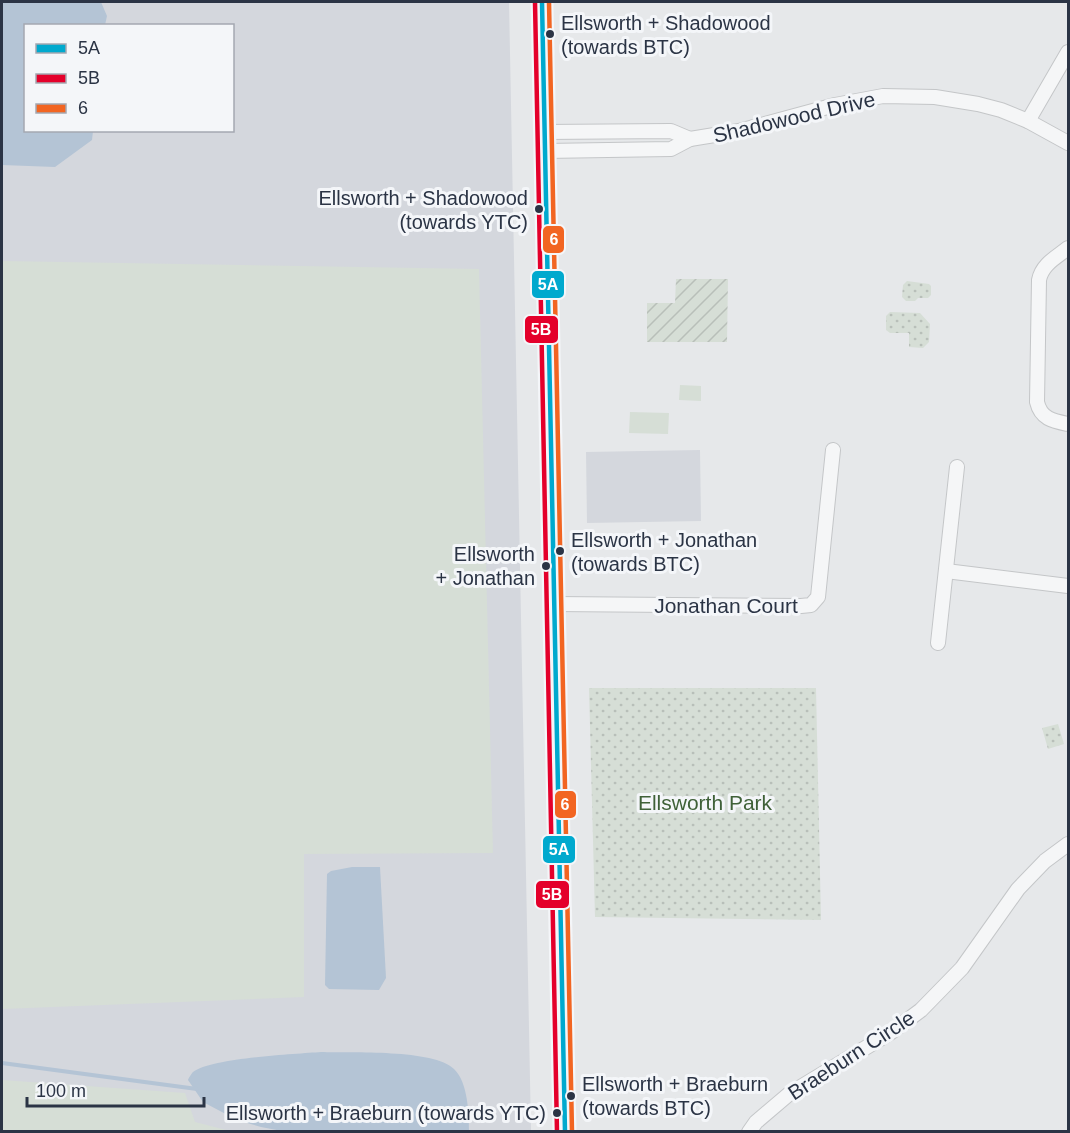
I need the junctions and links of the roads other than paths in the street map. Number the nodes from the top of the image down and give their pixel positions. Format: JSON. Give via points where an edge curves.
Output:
{"nodes":[{"id":1,"x":542,"y":2,"type":"edge"},
{"id":2,"x":1068,"y":52,"type":"edge"},
{"id":3,"x":1028,"y":121,"type":"junction"},
{"id":4,"x":545,"y":142,"type":"junction"},
{"id":5,"x":1068,"y":143,"type":"edge"},
{"id":6,"x":1068,"y":248,"type":"edge"},
{"id":7,"x":1068,"y":424,"type":"edge"},
{"id":8,"x":833,"y":450,"type":"dead end"},
{"id":9,"x":957,"y":467,"type":"dead end"},
{"id":10,"x":946,"y":571,"type":"junction"},
{"id":11,"x":1068,"y":586,"type":"edge"},
{"id":12,"x":554,"y":604,"type":"junction"},
{"id":13,"x":938,"y":643,"type":"dead end"},
{"id":14,"x":1068,"y":844,"type":"edge"},
{"id":15,"x":565,"y":1131,"type":"edge"},
{"id":16,"x":750,"y":1131,"type":"edge"}],
"edges":[{"from":1,"to":4,"type":"main road"},
{"from":2,"to":3,"type":"street"},
{"from":3,"to":4,"type":"street","name":"Shadowood Drive","via":[[954,99],[883,96],[690,139],[671,148]]},
{"from":3,"to":5,"type":"street","name":"Shadowood Drive"},
{"from":4,"to":12,"type":"main road"},
{"from":6,"to":7,"type":"street","via":[[1048,263],[1038,280],[1037,391],[1038,409],[1043,416]]},
{"from":8,"to":12,"type":"street","name":"Jonathan Court","via":[[818,597],[811,605]]},
{"from":9,"to":10,"type":"street"},
{"from":10,"to":11,"type":"street"},
{"from":10,"to":13,"type":"street"},
{"from":12,"to":15,"type":"main road"},
{"from":14,"to":16,"type":"street","name":"Braeburn Circle","via":[[1018,889],[962,968],[921,1010],[890,1034],[789,1094]]}]}
